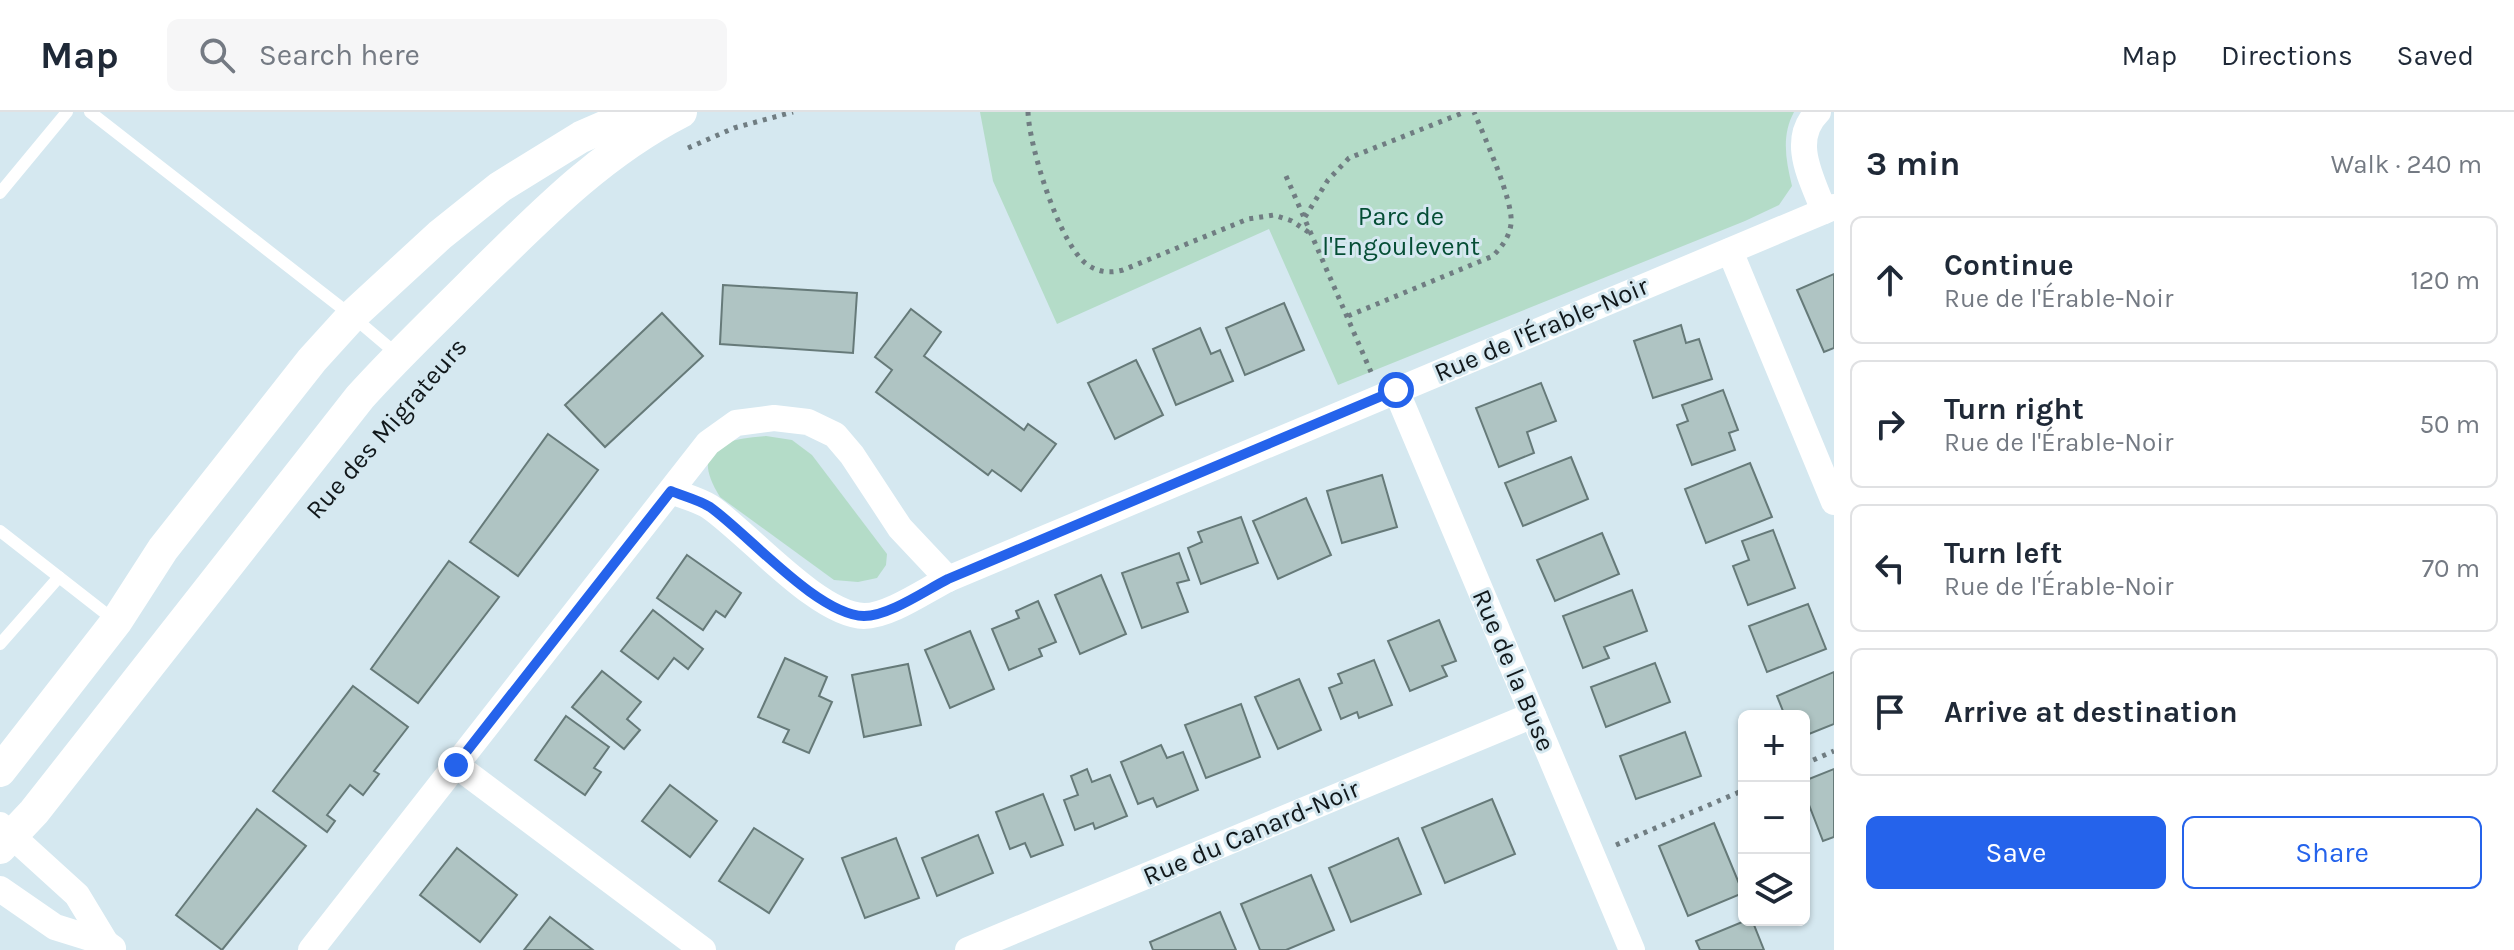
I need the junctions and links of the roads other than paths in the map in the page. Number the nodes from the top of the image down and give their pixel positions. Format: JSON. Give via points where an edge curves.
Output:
{"nodes":[{"id":1,"x":67,"y":112,"type":"edge"},
{"id":2,"x":90,"y":112,"type":"edge"},
{"id":3,"x":681,"y":112,"type":"edge"},
{"id":4,"x":1818,"y":112,"type":"edge"},
{"id":5,"x":640,"y":117,"type":"edge"},
{"id":6,"x":0,"y":193,"type":"edge"},
{"id":7,"x":1829,"y":209,"type":"edge"},
{"id":8,"x":1730,"y":251,"type":"junction"},
{"id":9,"x":352,"y":316,"type":"junction"},
{"id":10,"x":398,"y":355,"type":"junction"},
{"id":11,"x":1388,"y":393,"type":"junction"},
{"id":12,"x":671,"y":491,"type":"junction"},
{"id":13,"x":1834,"y":502,"type":"edge"},
{"id":14,"x":0,"y":531,"type":"edge"},
{"id":15,"x":59,"y":577,"type":"junction"},
{"id":16,"x":948,"y":579,"type":"junction"},
{"id":17,"x":116,"y":622,"type":"junction"},
{"id":18,"x":0,"y":644,"type":"edge"},
{"id":19,"x":1533,"y":715,"type":"junction"},
{"id":20,"x":456,"y":765,"type":"junction"},
{"id":21,"x":0,"y":771,"type":"edge"},
{"id":22,"x":4,"y":836,"type":"edge"},
{"id":23,"x":0,"y":889,"type":"edge"},
{"id":24,"x":111,"y":946,"type":"edge"},
{"id":25,"x":311,"y":950,"type":"edge"},
{"id":26,"x":703,"y":950,"type":"edge"},
{"id":27,"x":968,"y":950,"type":"edge"},
{"id":28,"x":1632,"y":950,"type":"edge"}],
"edges":[{"from":1,"to":6,"type":"lane"},
{"from":2,"to":9,"type":"lane"},
{"from":3,"to":5,"type":"street","name":"Rue des Migrateurs"},
{"from":4,"to":7,"type":"street","name":"Rue de l'Érable-Noir","via":[[1806,123],[1802,153]]},
{"from":5,"to":9,"type":"street","name":"Rue des Migrateurs","via":[[581,137],[500,187]]},
{"from":5,"to":10,"type":"street","name":"Rue des Migrateurs"},
{"from":7,"to":8,"type":"street","name":"Rue de l'Érable-Noir"},
{"from":8,"to":11,"type":"street","name":"Rue de l'Érable-Noir"},
{"from":8,"to":13,"type":"street"},
{"from":9,"to":10,"type":"lane"},
{"from":9,"to":17,"type":"street","name":"Rue des Migrateurs","via":[[163,549]]},
{"from":10,"to":22,"type":"street","name":"Rue des Migrateurs","via":[[34,812]]},
{"from":11,"to":16,"type":"street","name":"Rue de l'Érable-Noir"},
{"from":11,"to":19,"type":"street","name":"Rue de la Buse"},
{"from":12,"to":16,"type":"street","name":"Rue de l'Érable-Noir","via":[[708,506],[834,607],[864,616],[887,611]]},
{"from":12,"to":16,"type":"street","via":[[708,443],[736,423],[774,418],[808,422],[835,435],[900,528]]},
{"from":12,"to":20,"type":"street"},
{"from":14,"to":15,"type":"lane"},
{"from":15,"to":17,"type":"lane"},
{"from":15,"to":18,"type":"lane"},
{"from":17,"to":21,"type":"street","name":"Rue des Migrateurs"},
{"from":19,"to":27,"type":"street","name":"Rue du Canard-Noir"},
{"from":19,"to":28,"type":"street","name":"Rue de la Buse"},
{"from":20,"to":25,"type":"street"},
{"from":20,"to":26,"type":"street"},
{"from":22,"to":24,"type":"street","via":[[77,895]]},
{"from":23,"to":24,"type":"street","via":[[55,927]]}]}
